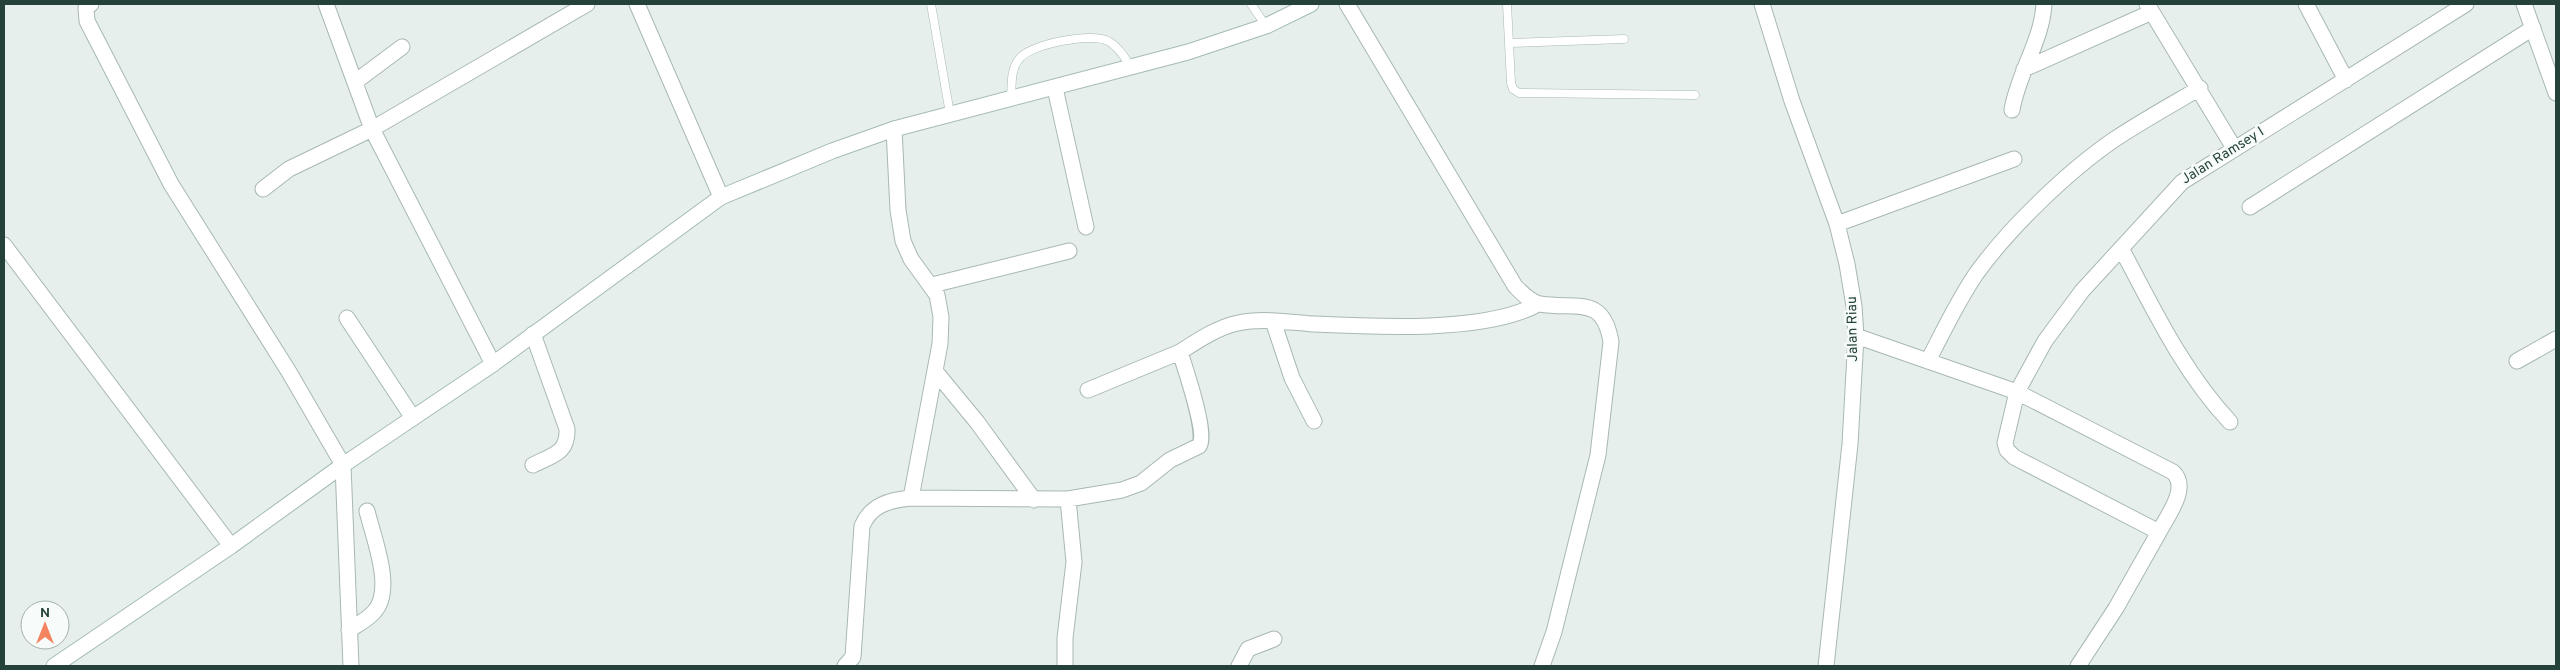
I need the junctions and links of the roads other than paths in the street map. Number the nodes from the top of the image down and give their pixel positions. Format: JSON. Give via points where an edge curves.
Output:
{"nodes":[{"id":1,"x":91,"y":4,"type":"edge"},
{"id":2,"x":326,"y":4,"type":"edge"},
{"id":3,"x":586,"y":4,"type":"edge"},
{"id":4,"x":637,"y":4,"type":"edge"},
{"id":5,"x":931,"y":4,"type":"edge"},
{"id":6,"x":1251,"y":4,"type":"edge"},
{"id":7,"x":1311,"y":4,"type":"edge"},
{"id":8,"x":1348,"y":4,"type":"edge"},
{"id":9,"x":1507,"y":4,"type":"edge"},
{"id":10,"x":1762,"y":4,"type":"edge"},
{"id":11,"x":2044,"y":4,"type":"edge"},
{"id":12,"x":2306,"y":4,"type":"edge"},
{"id":13,"x":2466,"y":4,"type":"edge"},
{"id":14,"x":2524,"y":4,"type":"edge"},
{"id":15,"x":2149,"y":8,"type":"edge"},
{"id":16,"x":1266,"y":26,"type":"junction"},
{"id":17,"x":2533,"y":28,"type":"junction"},
{"id":18,"x":1624,"y":39,"type":"dead end"},
{"id":19,"x":1510,"y":43,"type":"junction"},
{"id":20,"x":402,"y":47,"type":"dead end"},
{"id":21,"x":1131,"y":67,"type":"junction"},
{"id":22,"x":2024,"y":69,"type":"junction"},
{"id":23,"x":2346,"y":80,"type":"junction"},
{"id":24,"x":355,"y":82,"type":"junction"},
{"id":25,"x":1055,"y":88,"type":"junction"},
{"id":26,"x":2200,"y":88,"type":"junction"},
{"id":27,"x":2556,"y":93,"type":"edge"},
{"id":28,"x":1695,"y":95,"type":"dead end"},
{"id":29,"x":1011,"y":99,"type":"junction"},
{"id":30,"x":2012,"y":110,"type":"dead end"},
{"id":31,"x":950,"y":114,"type":"junction"},
{"id":32,"x":372,"y":129,"type":"junction"},
{"id":33,"x":894,"y":129,"type":"junction"},
{"id":34,"x":2234,"y":148,"type":"junction"},
{"id":35,"x":2014,"y":159,"type":"dead end"},
{"id":36,"x":263,"y":189,"type":"dead end"},
{"id":37,"x":721,"y":196,"type":"junction"},
{"id":38,"x":2250,"y":207,"type":"dead end"},
{"id":39,"x":1837,"y":224,"type":"junction"},
{"id":40,"x":1086,"y":227,"type":"dead end"},
{"id":41,"x":4,"y":245,"type":"edge"},
{"id":42,"x":2121,"y":248,"type":"junction"},
{"id":43,"x":1069,"y":252,"type":"dead end"},
{"id":44,"x":932,"y":286,"type":"junction"},
{"id":45,"x":1538,"y":304,"type":"junction"},
{"id":46,"x":347,"y":318,"type":"dead end"},
{"id":47,"x":1273,"y":321,"type":"junction"},
{"id":48,"x":533,"y":334,"type":"junction"},
{"id":49,"x":1856,"y":336,"type":"junction"},
{"id":50,"x":2556,"y":339,"type":"edge"},
{"id":51,"x":1180,"y":352,"type":"junction"},
{"id":52,"x":1928,"y":361,"type":"junction"},
{"id":53,"x":2517,"y":361,"type":"dead end"},
{"id":54,"x":493,"y":364,"type":"junction"},
{"id":55,"x":935,"y":371,"type":"junction"},
{"id":56,"x":1088,"y":390,"type":"dead end"},
{"id":57,"x":2018,"y":392,"type":"junction"},
{"id":58,"x":413,"y":418,"type":"junction"},
{"id":59,"x":1314,"y":421,"type":"dead end"},
{"id":60,"x":2230,"y":422,"type":"dead end"},
{"id":61,"x":343,"y":465,"type":"junction"},
{"id":62,"x":533,"y":465,"type":"dead end"},
{"id":63,"x":911,"y":498,"type":"junction"},
{"id":64,"x":1068,"y":499,"type":"junction"},
{"id":65,"x":1034,"y":500,"type":"junction"},
{"id":66,"x":367,"y":511,"type":"dead end"},
{"id":67,"x":2159,"y":532,"type":"junction"},
{"id":68,"x":230,"y":546,"type":"junction"},
{"id":69,"x":349,"y":630,"type":"junction"},
{"id":70,"x":1274,"y":639,"type":"dead end"},
{"id":71,"x":59,"y":665,"type":"edge"},
{"id":72,"x":351,"y":666,"type":"edge"},
{"id":73,"x":845,"y":666,"type":"edge"},
{"id":74,"x":1065,"y":666,"type":"edge"},
{"id":75,"x":1239,"y":666,"type":"edge"},
{"id":76,"x":1542,"y":666,"type":"edge"},
{"id":77,"x":1826,"y":666,"type":"edge"},
{"id":78,"x":2078,"y":666,"type":"edge"}],
"edges":[{"from":1,"to":61,"type":"street","via":[[86,8],[87,21],[171,184]]},
{"from":2,"to":24,"type":"street"},
{"from":3,"to":32,"type":"street"},
{"from":4,"to":37,"type":"street"},
{"from":5,"to":31,"type":"lane"},
{"from":6,"to":16,"type":"lane"},
{"from":7,"to":16,"type":"street"},
{"from":8,"to":45,"type":"street","via":[[1509,276],[1525,296]]},
{"from":9,"to":19,"type":"lane"},
{"from":10,"to":39,"type":"street","name":"Jalan Riau","via":[[1792,101]]},
{"from":11,"to":22,"type":"street","via":[[2041,28]]},
{"from":12,"to":23,"type":"street"},
{"from":13,"to":23,"type":"street","name":"Jalan Ramsey I"},
{"from":14,"to":17,"type":"street"},
{"from":15,"to":22,"type":"street"},
{"from":15,"to":26,"type":"street"},
{"from":16,"to":21,"type":"street"},
{"from":17,"to":27,"type":"street"},
{"from":17,"to":38,"type":"street"},
{"from":18,"to":19,"type":"lane"},
{"from":19,"to":28,"type":"lane","via":[[1511,83],[1519,93]]},
{"from":20,"to":24,"type":"street"},
{"from":21,"to":25,"type":"street"},
{"from":21,"to":29,"type":"lane","via":[[1109,41],[1081,37],[1027,52],[1016,63],[1012,74]]},
{"from":22,"to":30,"type":"street"},
{"from":23,"to":34,"type":"street","name":"Jalan Ramsey I"},
{"from":24,"to":32,"type":"street"},
{"from":25,"to":29,"type":"street"},
{"from":25,"to":40,"type":"street"},
{"from":26,"to":34,"type":"street"},
{"from":26,"to":52,"type":"street","via":[[2114,140],[2042,202],[1976,274]]},
{"from":29,"to":31,"type":"street"},
{"from":31,"to":33,"type":"street"},
{"from":32,"to":36,"type":"street","via":[[289,169]]},
{"from":32,"to":54,"type":"street"},
{"from":33,"to":37,"type":"street"},
{"from":33,"to":44,"type":"street","via":[[898,210],[903,241],[911,259]]},
{"from":34,"to":42,"type":"street","name":"Jalan Ramsey I","via":[[2182,182]]},
{"from":35,"to":39,"type":"street"},
{"from":37,"to":48,"type":"street"},
{"from":39,"to":49,"type":"street","name":"Jalan Riau","via":[[1852,284]]},
{"from":41,"to":68,"type":"street"},
{"from":42,"to":57,"type":"street","name":"Jalan Ramsey I","via":[[2045,341]]},
{"from":42,"to":60,"type":"street","via":[[2194,378]]},
{"from":43,"to":44,"type":"street"},
{"from":44,"to":55,"type":"street","via":[[938,295],[942,330]]},
{"from":45,"to":47,"type":"street","via":[[1514,315],[1496,318],[1389,328]]},
{"from":45,"to":76,"type":"street","via":[[1581,306],[1599,313],[1606,320],[1611,342],[1598,455],[1554,632]]},
{"from":46,"to":58,"type":"street"},
{"from":47,"to":51,"type":"street","via":[[1259,320],[1228,326]]},
{"from":47,"to":59,"type":"street","via":[[1292,378]]},
{"from":48,"to":54,"type":"street"},
{"from":48,"to":62,"type":"street","via":[[567,429],[563,449]]},
{"from":49,"to":52,"type":"street"},
{"from":49,"to":77,"type":"street","name":"Jalan Riau","via":[[1850,444]]},
{"from":50,"to":53,"type":"street"},
{"from":51,"to":56,"type":"street"},
{"from":51,"to":64,"type":"street","via":[[1203,433],[1201,445],[1170,460],[1148,480],[1133,487]]},
{"from":52,"to":57,"type":"street"},
{"from":54,"to":58,"type":"street"},
{"from":55,"to":63,"type":"street"},
{"from":55,"to":65,"type":"street"},
{"from":57,"to":67,"type":"street","name":"Jalan Ramsey I","via":[[2005,443],[2009,453]]},
{"from":57,"to":67,"type":"street","via":[[2173,472],[2180,490]]},
{"from":58,"to":61,"type":"street"},
{"from":61,"to":68,"type":"street"},
{"from":61,"to":69,"type":"street"},
{"from":63,"to":65,"type":"street"},
{"from":63,"to":73,"type":"street","via":[[876,507],[862,526],[853,657]]},
{"from":64,"to":65,"type":"street"},
{"from":64,"to":74,"type":"street","via":[[1074,562]]},
{"from":66,"to":69,"type":"street","via":[[384,580],[383,595],[375,612]]},
{"from":67,"to":78,"type":"street","via":[[2116,608]]},
{"from":68,"to":71,"type":"street"},
{"from":69,"to":72,"type":"street"},
{"from":70,"to":75,"type":"street","via":[[1248,650]]}]}
